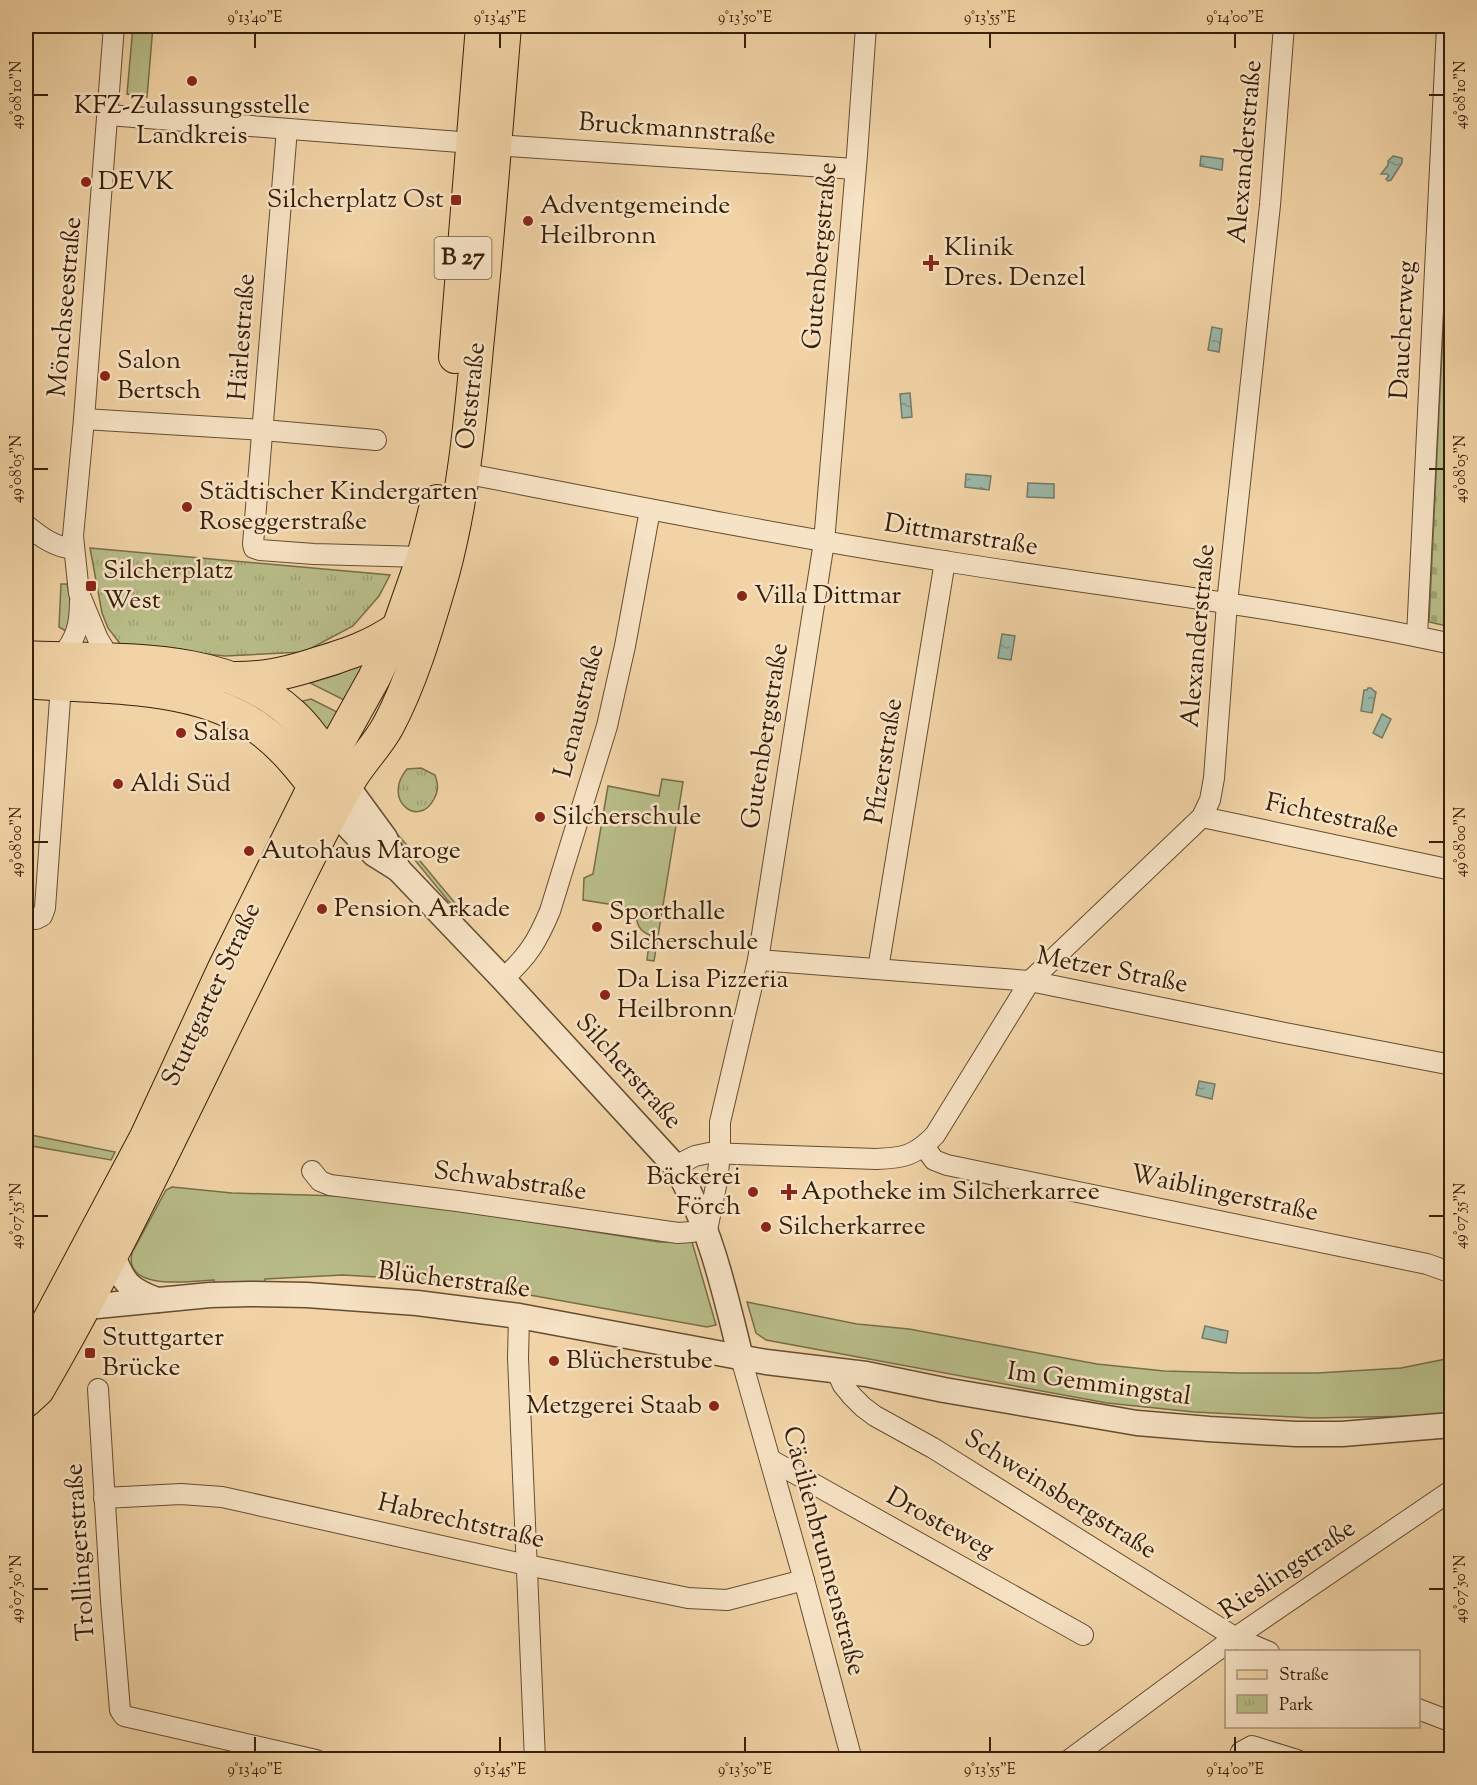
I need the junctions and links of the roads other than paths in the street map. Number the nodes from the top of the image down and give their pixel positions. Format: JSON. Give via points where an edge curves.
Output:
{"nodes":[{"id":1,"x":114,"y":26,"type":"edge"},
{"id":2,"x":482,"y":26,"type":"edge"},
{"id":3,"x":505,"y":26,"type":"edge"},
{"id":4,"x":866,"y":26,"type":"edge"},
{"id":5,"x":1284,"y":26,"type":"edge"},
{"id":6,"x":1447,"y":26,"type":"edge"},
{"id":7,"x":108,"y":115,"type":"junction"},
{"id":8,"x":287,"y":129,"type":"junction"},
{"id":9,"x":484,"y":144,"type":"junction"},
{"id":10,"x":855,"y":169,"type":"junction"},
{"id":11,"x":84,"y":419,"type":"junction"},
{"id":12,"x":263,"y":430,"type":"junction"},
{"id":13,"x":376,"y":440,"type":"dead end"},
{"id":14,"x":463,"y":473,"type":"junction"},
{"id":15,"x":650,"y":510,"type":"junction"},
{"id":16,"x":26,"y":525,"type":"edge"},
{"id":17,"x":824,"y":542,"type":"junction"},
{"id":18,"x":74,"y":549,"type":"junction"},
{"id":19,"x":423,"y":557,"type":"junction"},
{"id":20,"x":945,"y":561,"type":"junction"},
{"id":21,"x":80,"y":593,"type":"junction"},
{"id":22,"x":1227,"y":603,"type":"junction"},
{"id":23,"x":398,"y":628,"type":"junction"},
{"id":24,"x":1417,"y":636,"type":"junction"},
{"id":25,"x":1452,"y":644,"type":"edge"},
{"id":26,"x":26,"y":657,"type":"edge"},
{"id":27,"x":111,"y":660,"type":"junction"},
{"id":28,"x":61,"y":672,"type":"junction"},
{"id":29,"x":235,"y":678,"type":"junction"},
{"id":30,"x":26,"y":682,"type":"edge"},
{"id":31,"x":321,"y":773,"type":"junction"},
{"id":32,"x":340,"y":799,"type":"junction"},
{"id":33,"x":1202,"y":817,"type":"junction"},
{"id":34,"x":1452,"y":870,"type":"edge"},
{"id":35,"x":34,"y":917,"type":"edge"},
{"id":36,"x":758,"y":960,"type":"junction"},
{"id":37,"x":878,"y":969,"type":"junction"},
{"id":38,"x":503,"y":979,"type":"junction"},
{"id":39,"x":1030,"y":981,"type":"junction"},
{"id":40,"x":1452,"y":1065,"type":"edge"},
{"id":41,"x":924,"y":1146,"type":"junction"},
{"id":42,"x":720,"y":1154,"type":"junction"},
{"id":43,"x":675,"y":1166,"type":"junction"},
{"id":44,"x":312,"y":1171,"type":"dead end"},
{"id":45,"x":136,"y":1182,"type":"junction"},
{"id":46,"x":705,"y":1230,"type":"junction"},
{"id":47,"x":1452,"y":1272,"type":"edge"},
{"id":48,"x":92,"y":1284,"type":"junction"},
{"id":49,"x":157,"y":1300,"type":"junction"},
{"id":50,"x":519,"y":1316,"type":"junction"},
{"id":51,"x":741,"y":1358,"type":"junction"},
{"id":52,"x":26,"y":1363,"type":"edge"},
{"id":53,"x":836,"y":1370,"type":"junction"},
{"id":54,"x":98,"y":1389,"type":"dead end"},
{"id":55,"x":26,"y":1401,"type":"edge"},
{"id":56,"x":1452,"y":1425,"type":"edge"},
{"id":57,"x":771,"y":1460,"type":"junction"},
{"id":58,"x":1452,"y":1490,"type":"edge"},
{"id":59,"x":104,"y":1498,"type":"junction"},
{"id":60,"x":527,"y":1565,"type":"junction"},
{"id":61,"x":804,"y":1580,"type":"junction"},
{"id":62,"x":1083,"y":1635,"type":"dead end"},
{"id":63,"x":1236,"y":1638,"type":"junction"},
{"id":64,"x":1264,"y":1650,"type":"edge"},
{"id":65,"x":1420,"y":1709,"type":"edge"},
{"id":66,"x":1452,"y":1722,"type":"edge"},
{"id":67,"x":1242,"y":1754,"type":"edge"},
{"id":68,"x":316,"y":1760,"type":"edge"},
{"id":69,"x":535,"y":1760,"type":"edge"},
{"id":70,"x":852,"y":1760,"type":"edge"},
{"id":71,"x":1069,"y":1760,"type":"edge"},
{"id":72,"x":1297,"y":1760,"type":"edge"}],
"edges":[{"from":1,"to":7,"type":"street","name":"Mönchseestraße"},
{"from":2,"to":9,"type":"main road","name":"Oststraße","number":"B 27"},
{"from":3,"to":9,"type":"main road","name":"Oststraße","number":"B 27"},
{"from":4,"to":10,"type":"street","name":"Gutenbergstraße"},
{"from":5,"to":22,"type":"street","name":"Alexanderstraße","via":[[1270,205]]},
{"from":6,"to":24,"type":"street","name":"Daucherweg"},
{"from":7,"to":8,"type":"street","name":"Bruckmannstraße"},
{"from":7,"to":11,"type":"street","name":"Mönchseestraße"},
{"from":8,"to":9,"type":"street","name":"Bruckmannstraße"},
{"from":8,"to":12,"type":"street","name":"Härlestraße"},
{"from":9,"to":10,"type":"street","name":"Bruckmannstraße"},
{"from":9,"to":14,"type":"main road","name":"Oststraße","number":"B 27","via":[[485,274]]},
{"from":9,"to":19,"type":"main road","name":"Oststraße","number":"B 27","via":[[446,449]]},
{"from":10,"to":17,"type":"street","name":"Gutenbergstraße"},
{"from":11,"to":12,"type":"street"},
{"from":11,"to":18,"type":"street","name":"Mönchseestraße"},
{"from":12,"to":13,"type":"street"},
{"from":12,"to":19,"type":"street","name":"Härlestraße","via":[[254,548]]},
{"from":14,"to":15,"type":"street","name":"Dittmarstraße"},
{"from":14,"to":32,"type":"main road","name":"Oststraße","number":"B 27","via":[[443,572],[420,648],[386,729]]},
{"from":15,"to":17,"type":"street","name":"Dittmarstraße"},
{"from":15,"to":38,"type":"street","name":"Lenaustraße","via":[[607,726],[550,912],[538,940]]},
{"from":16,"to":18,"type":"street","via":[[46,541]]},
{"from":17,"to":20,"type":"street","name":"Dittmarstraße"},
{"from":17,"to":36,"type":"street","name":"Gutenbergstraße"},
{"from":18,"to":21,"type":"street","name":"Mönchseestraße"},
{"from":19,"to":23,"type":"main road","name":"Oststraße","number":"B 27"},
{"from":20,"to":22,"type":"street","name":"Dittmarstraße"},
{"from":20,"to":37,"type":"street","name":"Pfizerstraße"},
{"from":21,"to":27,"type":"street"},
{"from":21,"to":28,"type":"street","via":[[78,630]]},
{"from":22,"to":24,"type":"street","name":"Dittmarstraße"},
{"from":22,"to":33,"type":"street","name":"Alexanderstraße","via":[[1214,778]]},
{"from":23,"to":29,"type":"main road","via":[[335,659],[271,676]]},
{"from":23,"to":31,"type":"main road","name":"Stuttgarter Straße"},
{"from":24,"to":25,"type":"street","name":"Dittmarstraße"},
{"from":26,"to":28,"type":"main road"},
{"from":27,"to":28,"type":"main road"},
{"from":27,"to":29,"type":"main road","via":[[194,667]]},
{"from":28,"to":30,"type":"main road"},
{"from":28,"to":31,"type":"main road","via":[[230,710]]},
{"from":28,"to":35,"type":"street","via":[[45,908]]},
{"from":29,"to":31,"type":"main road","via":[[286,708],[304,726]]},
{"from":31,"to":32,"type":"main road"},
{"from":31,"to":45,"type":"main road","name":"Stuttgarter Straße","via":[[146,1137]]},
{"from":32,"to":38,"type":"street","name":"Silcherstraße","via":[[385,838],[398,869]]},
{"from":32,"to":45,"type":"main road","name":"Stuttgarter Straße"},
{"from":33,"to":34,"type":"street","name":"Fichtestraße"},
{"from":33,"to":39,"type":"street","name":"Alexanderstraße"},
{"from":36,"to":37,"type":"street","name":"Metzer Straße"},
{"from":36,"to":42,"type":"street","name":"Gutenbergstraße","via":[[720,1122]]},
{"from":37,"to":39,"type":"street","name":"Metzer Straße"},
{"from":38,"to":43,"type":"street","name":"Silcherstraße"},
{"from":39,"to":40,"type":"street","name":"Metzer Straße"},
{"from":39,"to":41,"type":"street","name":"Alexanderstraße","via":[[935,1135]]},
{"from":41,"to":42,"type":"street","via":[[897,1158]]},
{"from":41,"to":47,"type":"street","name":"Waiblingerstraße","via":[[934,1160],[947,1165]]},
{"from":42,"to":43,"type":"street","via":[[694,1156]]},
{"from":42,"to":46,"type":"street","name":"Gutenbergstraße"},
{"from":43,"to":46,"type":"street","name":"Silcherstraße"},
{"from":44,"to":46,"type":"street","name":"Schwabstraße","via":[[330,1185],[678,1233]]},
{"from":45,"to":48,"type":"main road","name":"Stuttgarter Straße"},
{"from":45,"to":48,"type":"main road","name":"Stuttgarter Straße"},
{"from":46,"to":51,"type":"street","name":"Silcherstraße"},
{"from":48,"to":49,"type":"street"},
{"from":48,"to":49,"type":"street","name":"Blücherstraße","via":[[97,1306]]},
{"from":48,"to":52,"type":"main road","name":"Stuttgarter Straße"},
{"from":48,"to":55,"type":"main road","name":"Stuttgarter Straße","via":[[38,1390]]},
{"from":49,"to":50,"type":"street","name":"Blücherstraße","via":[[307,1295]]},
{"from":50,"to":51,"type":"street","name":"Blücherstraße"},
{"from":50,"to":60,"type":"street"},
{"from":51,"to":53,"type":"street","name":"Im Gemmingstal"},
{"from":51,"to":57,"type":"street","name":"Cäcilienbrunnenstraße"},
{"from":53,"to":56,"type":"street","name":"Im Gemmingstal","via":[[1126,1421],[1197,1428],[1342,1434]]},
{"from":53,"to":63,"type":"street","name":"Schweinsbergstraße","via":[[852,1396],[875,1416],[933,1448]]},
{"from":54,"to":59,"type":"street","name":"Trollingerstraße"},
{"from":57,"to":61,"type":"street","name":"Cäcilienbrunnenstraße"},
{"from":57,"to":62,"type":"street","name":"Drosteweg"},
{"from":58,"to":63,"type":"street","name":"Rieslingstraße"},
{"from":59,"to":60,"type":"street","name":"Habrechtstraße","via":[[181,1494],[222,1497]]},
{"from":59,"to":68,"type":"street","name":"Trollingerstraße","via":[[120,1710],[124,1716]]},
{"from":60,"to":61,"type":"street","name":"Habrechtstraße","via":[[700,1600],[727,1600]]},
{"from":60,"to":69,"type":"street"},
{"from":61,"to":70,"type":"street","name":"Cäcilienbrunnenstraße"},
{"from":63,"to":64,"type":"street","name":"Schweinsbergstraße"},
{"from":63,"to":71,"type":"street","name":"Rieslingstraße"},
{"from":65,"to":66,"type":"street"},
{"from":67,"to":72,"type":"street","via":[[1252,1746]]}]}
